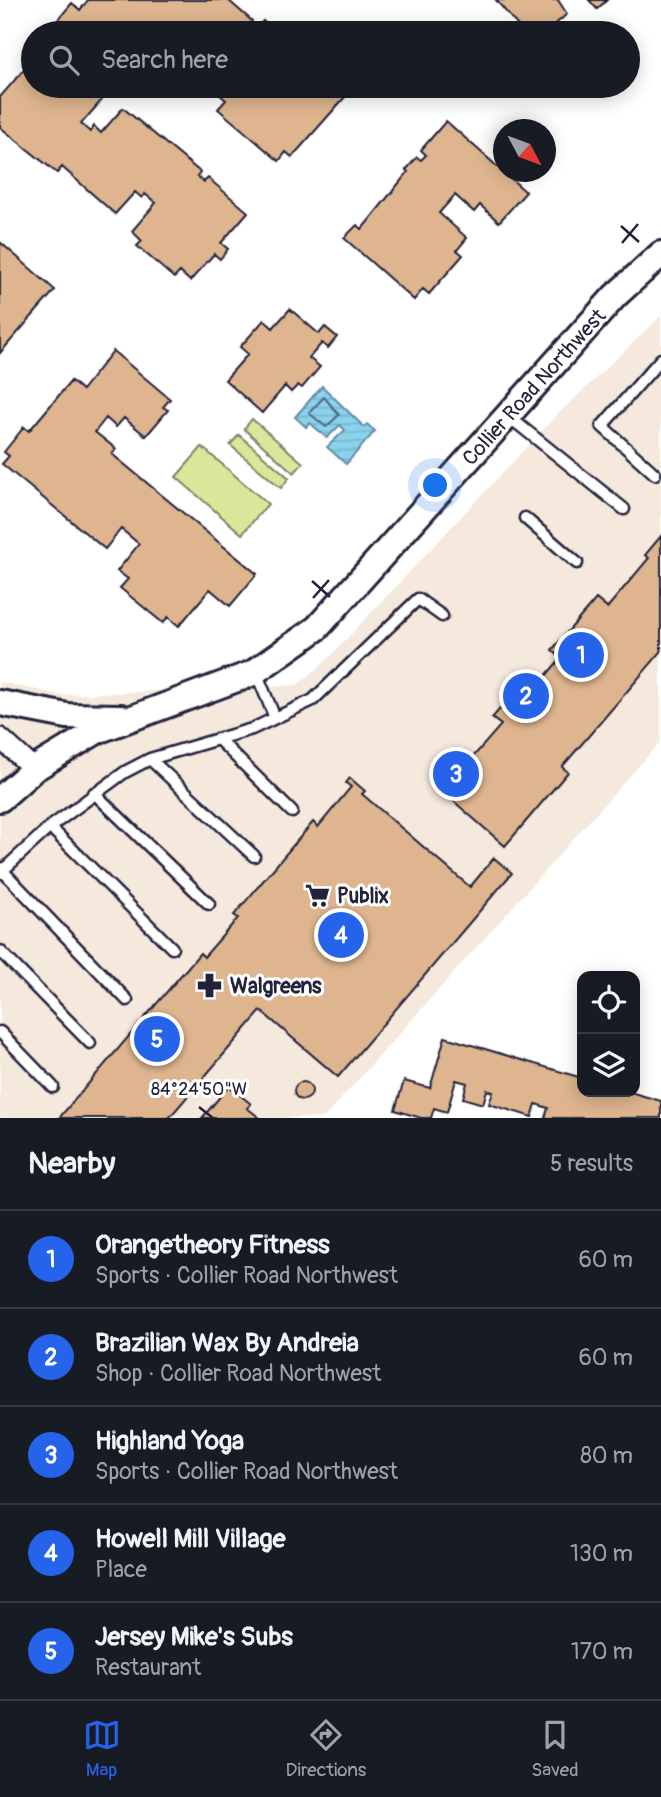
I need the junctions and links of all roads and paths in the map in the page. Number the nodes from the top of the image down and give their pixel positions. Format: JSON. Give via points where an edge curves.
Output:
{"nodes":[{"id":1,"x":661,"y":254,"type":"edge"},
{"id":2,"x":661,"y":359,"type":"edge"},
{"id":3,"x":508,"y":416,"type":"junction"},
{"id":4,"x":655,"y":474,"type":"dead end"},
{"id":5,"x":624,"y":509,"type":"dead end"},
{"id":6,"x":524,"y":517,"type":"dead end"},
{"id":7,"x":577,"y":563,"type":"dead end"},
{"id":8,"x":442,"y":616,"type":"dead end"},
{"id":9,"x":256,"y":671,"type":"junction"},
{"id":10,"x":0,"y":704,"type":"edge"},
{"id":11,"x":136,"y":717,"type":"junction"},
{"id":12,"x":275,"y":718,"type":"junction"},
{"id":13,"x":0,"y":738,"type":"edge"},
{"id":14,"x":218,"y":739,"type":"junction"},
{"id":15,"x":150,"y":759,"type":"junction"},
{"id":16,"x":34,"y":769,"type":"junction"},
{"id":17,"x":94,"y":793,"type":"junction"},
{"id":18,"x":0,"y":799,"type":"edge"},
{"id":19,"x":292,"y":812,"type":"dead end"},
{"id":20,"x":50,"y":827,"type":"junction"},
{"id":21,"x":254,"y":856,"type":"dead end"},
{"id":22,"x":1,"y":870,"type":"edge"},
{"id":23,"x":209,"y":904,"type":"dead end"},
{"id":24,"x":172,"y":948,"type":"dead end"},
{"id":25,"x":0,"y":951,"type":"edge"},
{"id":26,"x":127,"y":1000,"type":"dead end"},
{"id":27,"x":0,"y":1032,"type":"edge"},
{"id":28,"x":90,"y":1043,"type":"dead end"},
{"id":29,"x":53,"y":1087,"type":"dead end"}],
"edges":[{"from":1,"to":3,"type":"street","name":"Collier Road Northwest","via":[[615,296]]},
{"from":2,"to":4,"type":"lane","via":[[602,426]]},
{"from":3,"to":5,"type":"lane"},
{"from":3,"to":9,"type":"street","name":"Collier Road Northwest","via":[[317,628]]},
{"from":6,"to":7,"type":"lane"},
{"from":8,"to":12,"type":"lane","via":[[418,600],[313,700]]},
{"from":9,"to":11,"type":"street","name":"Collier Road Northwest"},
{"from":9,"to":12,"type":"lane"},
{"from":10,"to":11,"type":"street","via":[[67,716]]},
{"from":11,"to":16,"type":"street","name":"Collier Road Northwest","via":[[97,731]]},
{"from":12,"to":14,"type":"lane"},
{"from":13,"to":16,"type":"street"},
{"from":14,"to":15,"type":"lane"},
{"from":14,"to":19,"type":"lane"},
{"from":15,"to":17,"type":"lane"},
{"from":15,"to":21,"type":"lane"},
{"from":16,"to":18,"type":"street","name":"Collier Road Northwest"},
{"from":17,"to":20,"type":"lane"},
{"from":17,"to":23,"type":"lane"},
{"from":20,"to":22,"type":"lane"},
{"from":20,"to":24,"type":"lane"},
{"from":22,"to":26,"type":"lane"},
{"from":25,"to":28,"type":"lane"},
{"from":27,"to":29,"type":"lane"}]}
